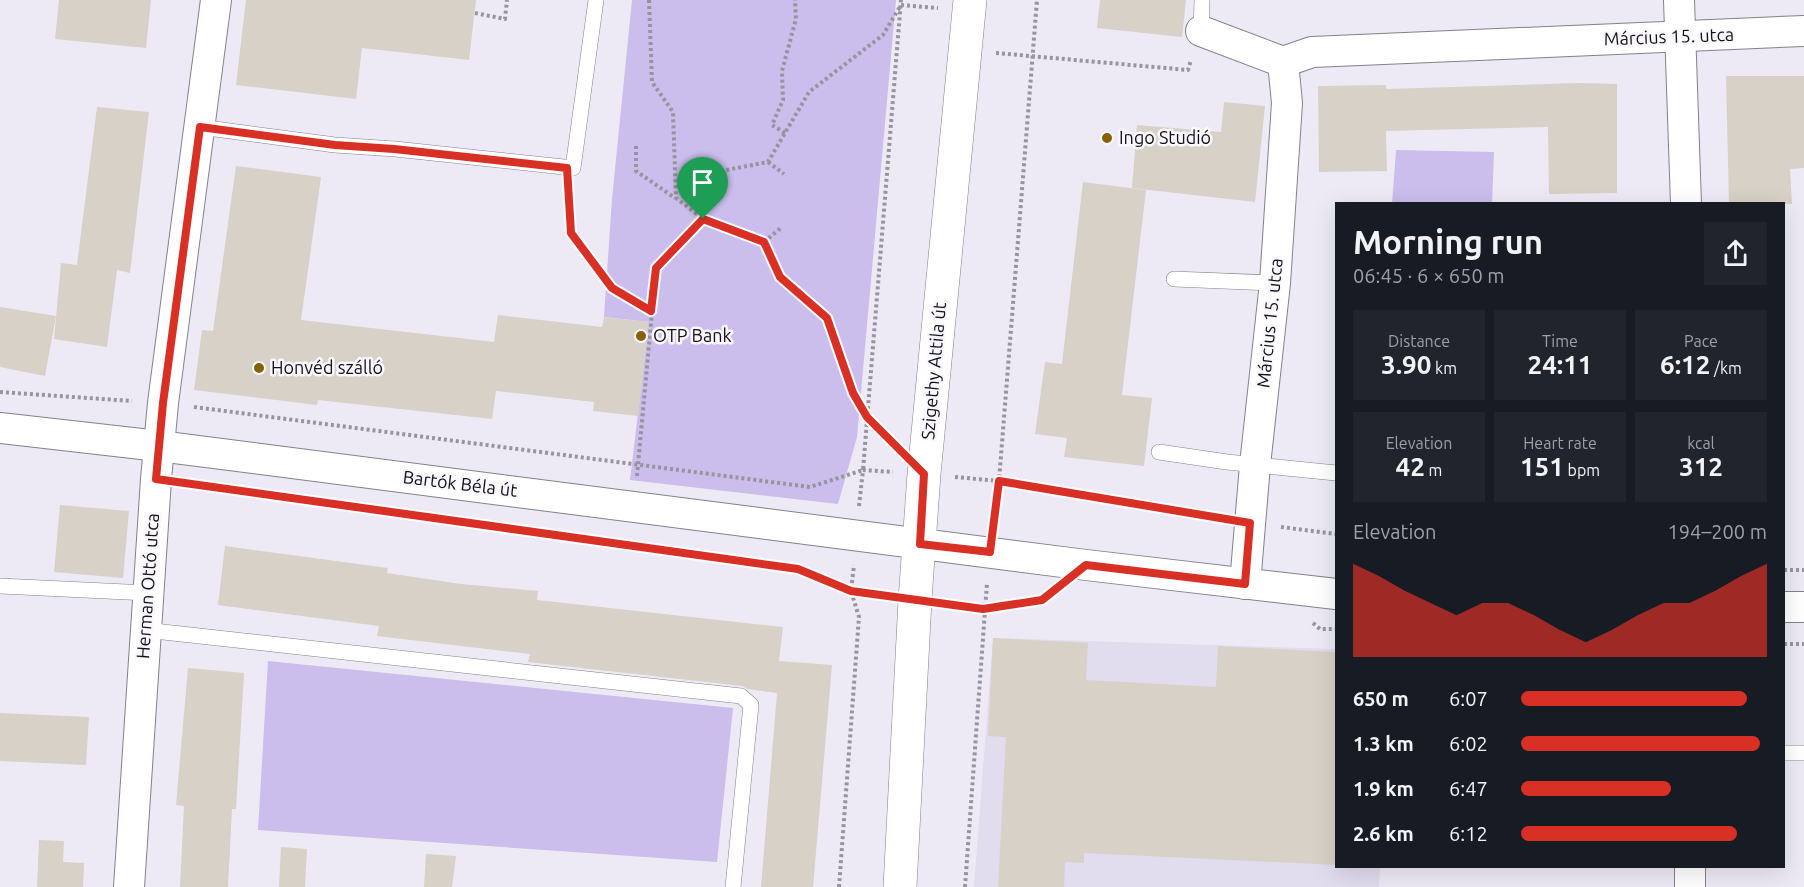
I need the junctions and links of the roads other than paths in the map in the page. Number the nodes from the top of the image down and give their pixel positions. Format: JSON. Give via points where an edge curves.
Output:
{"nodes":[{"id":1,"x":216,"y":0,"type":"edge"},
{"id":2,"x":596,"y":0,"type":"edge"},
{"id":3,"x":1202,"y":0,"type":"edge"},
{"id":4,"x":1679,"y":0,"type":"edge"},
{"id":5,"x":969,"y":5,"type":"edge"},
{"id":6,"x":1201,"y":31,"type":"joint"},
{"id":7,"x":1804,"y":32,"type":"edge"},
{"id":8,"x":1681,"y":36,"type":"junction"},
{"id":9,"x":1283,"y":62,"type":"junction"},
{"id":10,"x":200,"y":127,"type":"junction"},
{"id":11,"x":1686,"y":202,"type":"edge"},
{"id":12,"x":1174,"y":279,"type":"dead end"},
{"id":13,"x":1275,"y":283,"type":"junction"},
{"id":14,"x":0,"y":428,"type":"edge"},
{"id":15,"x":159,"y":446,"type":"junction"},
{"id":16,"x":1159,"y":452,"type":"dead end"},
{"id":17,"x":1255,"y":465,"type":"junction"},
{"id":18,"x":1335,"y":473,"type":"edge"},
{"id":19,"x":920,"y":544,"type":"junction"},
{"id":20,"x":1245,"y":584,"type":"junction"},
{"id":21,"x":0,"y":586,"type":"edge"},
{"id":22,"x":148,"y":593,"type":"junction"},
{"id":23,"x":1335,"y":594,"type":"edge"},
{"id":24,"x":1785,"y":607,"type":"edge"},
{"id":25,"x":1804,"y":607,"type":"edge"},
{"id":26,"x":145,"y":630,"type":"junction"},
{"id":27,"x":1785,"y":753,"type":"edge"},
{"id":28,"x":1804,"y":753,"type":"edge"},
{"id":29,"x":1690,"y":868,"type":"edge"},
{"id":30,"x":129,"y":887,"type":"edge"},
{"id":31,"x":733,"y":887,"type":"edge"},
{"id":32,"x":900,"y":887,"type":"edge"},
{"id":33,"x":1690,"y":887,"type":"edge"}],
"edges":[{"from":1,"to":10,"type":"street","name":"Herman Ottó utca"},
{"from":2,"to":10,"type":"lane","via":[[573,168],[335,145]]},
{"from":3,"to":6,"type":"lane"},
{"from":4,"to":8,"type":"street"},
{"from":5,"to":19,"type":"street","name":"Szigethy Attila út"},
{"from":6,"to":9,"type":"street"},
{"from":7,"to":8,"type":"street","name":"Március 15. utca"},
{"from":8,"to":9,"type":"street","name":"Március 15. utca","via":[[1312,52]]},
{"from":8,"to":11,"type":"street"},
{"from":9,"to":13,"type":"street","name":"Március 15. utca","via":[[1287,103]]},
{"from":10,"to":15,"type":"street","name":"Herman Ottó utca"},
{"from":12,"to":13,"type":"lane"},
{"from":13,"to":17,"type":"street","name":"Március 15. utca"},
{"from":14,"to":15,"type":"street","name":"Bartók Béla út"},
{"from":15,"to":19,"type":"street","name":"Bartók Béla út"},
{"from":15,"to":22,"type":"street","name":"Herman Ottó utca"},
{"from":16,"to":17,"type":"lane"},
{"from":17,"to":18,"type":"lane"},
{"from":17,"to":20,"type":"street","name":"Március 15. utca"},
{"from":19,"to":20,"type":"street","name":"Bartók Béla út"},
{"from":19,"to":32,"type":"street","name":"Szigethy Attila út"},
{"from":20,"to":23,"type":"street","name":"Bartók Béla út"},
{"from":21,"to":22,"type":"lane"},
{"from":22,"to":26,"type":"street","name":"Herman Ottó utca"},
{"from":24,"to":25,"type":"street"},
{"from":26,"to":30,"type":"street","name":"Herman Ottó utca"},
{"from":26,"to":31,"type":"lane","via":[[741,696],[751,705]]},
{"from":27,"to":28,"type":"lane"},
{"from":29,"to":33,"type":"street"}]}
